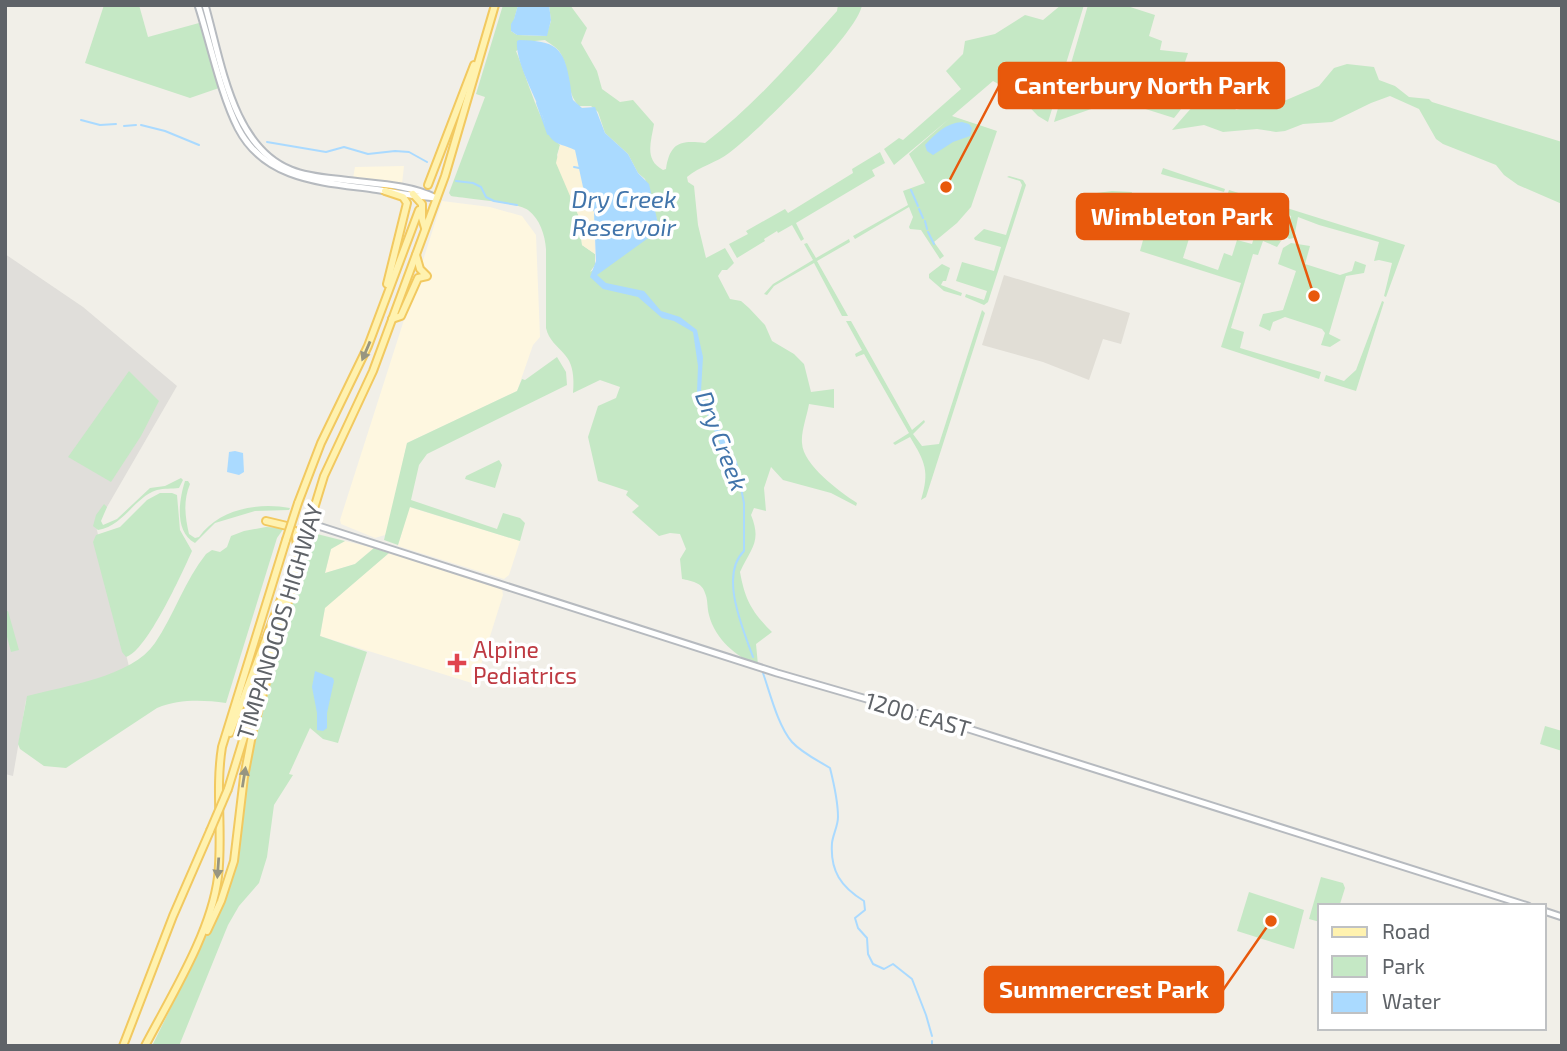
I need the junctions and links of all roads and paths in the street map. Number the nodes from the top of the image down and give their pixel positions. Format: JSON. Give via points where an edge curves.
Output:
{"nodes":[{"id":1,"x":198,"y":5,"type":"edge"},
{"id":2,"x":205,"y":5,"type":"edge"},
{"id":3,"x":495,"y":5,"type":"edge"},
{"id":4,"x":485,"y":37,"type":"junction"},
{"id":5,"x":428,"y":185,"type":"dead end"},
{"id":6,"x":385,"y":191,"type":"junction"},
{"id":7,"x":413,"y":194,"type":"junction"},
{"id":8,"x":437,"y":198,"type":"junction"},
{"id":9,"x":419,"y":210,"type":"dead end"},
{"id":10,"x":425,"y":228,"type":"junction"},
{"id":11,"x":416,"y":254,"type":"junction"},
{"id":12,"x":392,"y":319,"type":"junction"},
{"id":13,"x":377,"y":324,"type":"junction"},
{"id":14,"x":265,"y":521,"type":"dead end"},
{"id":15,"x":309,"y":523,"type":"junction"},
{"id":16,"x":298,"y":556,"type":"junction"},
{"id":17,"x":296,"y":565,"type":"junction"},
{"id":18,"x":219,"y":791,"type":"junction"},
{"id":19,"x":1522,"y":904,"type":"edge"},
{"id":20,"x":122,"y":1046,"type":"edge"},
{"id":21,"x":147,"y":1046,"type":"edge"}],
"edges":[{"from":1,"to":6,"type":"main road","via":[[238,127],[255,152],[279,170],[301,178]]},
{"from":2,"to":8,"type":"main road","via":[[232,98],[258,149],[292,171]]},
{"from":3,"to":4,"type":"main road"},
{"from":4,"to":5,"type":"main road"},
{"from":4,"to":8,"type":"main road","name":"TIMPANOGOS HIGHWAY"},
{"from":6,"to":7,"type":"main road"},
{"from":6,"to":13,"type":"main road","via":[[403,197],[407,211]]},
{"from":7,"to":8,"type":"main road"},
{"from":7,"to":10,"type":"main road","via":[[422,204]]},
{"from":8,"to":10,"type":"main road","name":"TIMPANOGOS HIGHWAY"},
{"from":9,"to":13,"type":"main road"},
{"from":10,"to":11,"type":"main road","name":"TIMPANOGOS HIGHWAY"},
{"from":11,"to":12,"type":"main road","name":"TIMPANOGOS HIGHWAY"},
{"from":11,"to":12,"type":"main road","via":[[427,276],[418,278],[401,316]]},
{"from":12,"to":15,"type":"main road","name":"TIMPANOGOS HIGHWAY","via":[[369,381],[324,476]]},
{"from":13,"to":18,"type":"main road","one_way":true,"bridge":true,"via":[[298,503],[225,736]]},
{"from":14,"to":16,"type":"main road","via":[[295,531]]},
{"from":15,"to":16,"type":"main road","name":"TIMPANOGOS HIGHWAY"},
{"from":15,"to":19,"type":"main road","name":"1200 EAST"},
{"from":16,"to":17,"type":"main road","name":"TIMPANOGOS HIGHWAY"},
{"from":17,"to":18,"type":"main road","via":[[227,742]]},
{"from":17,"to":20,"type":"main road","name":"TIMPANOGOS HIGHWAY","bridge":true,"via":[[228,789]]},
{"from":21,"to":17,"type":"main road","one_way":true,"via":[[213,920],[230,874],[253,730]]},
{"from":18,"to":21,"type":"main road","one_way":true,"via":[[219,863],[213,904]]}]}
